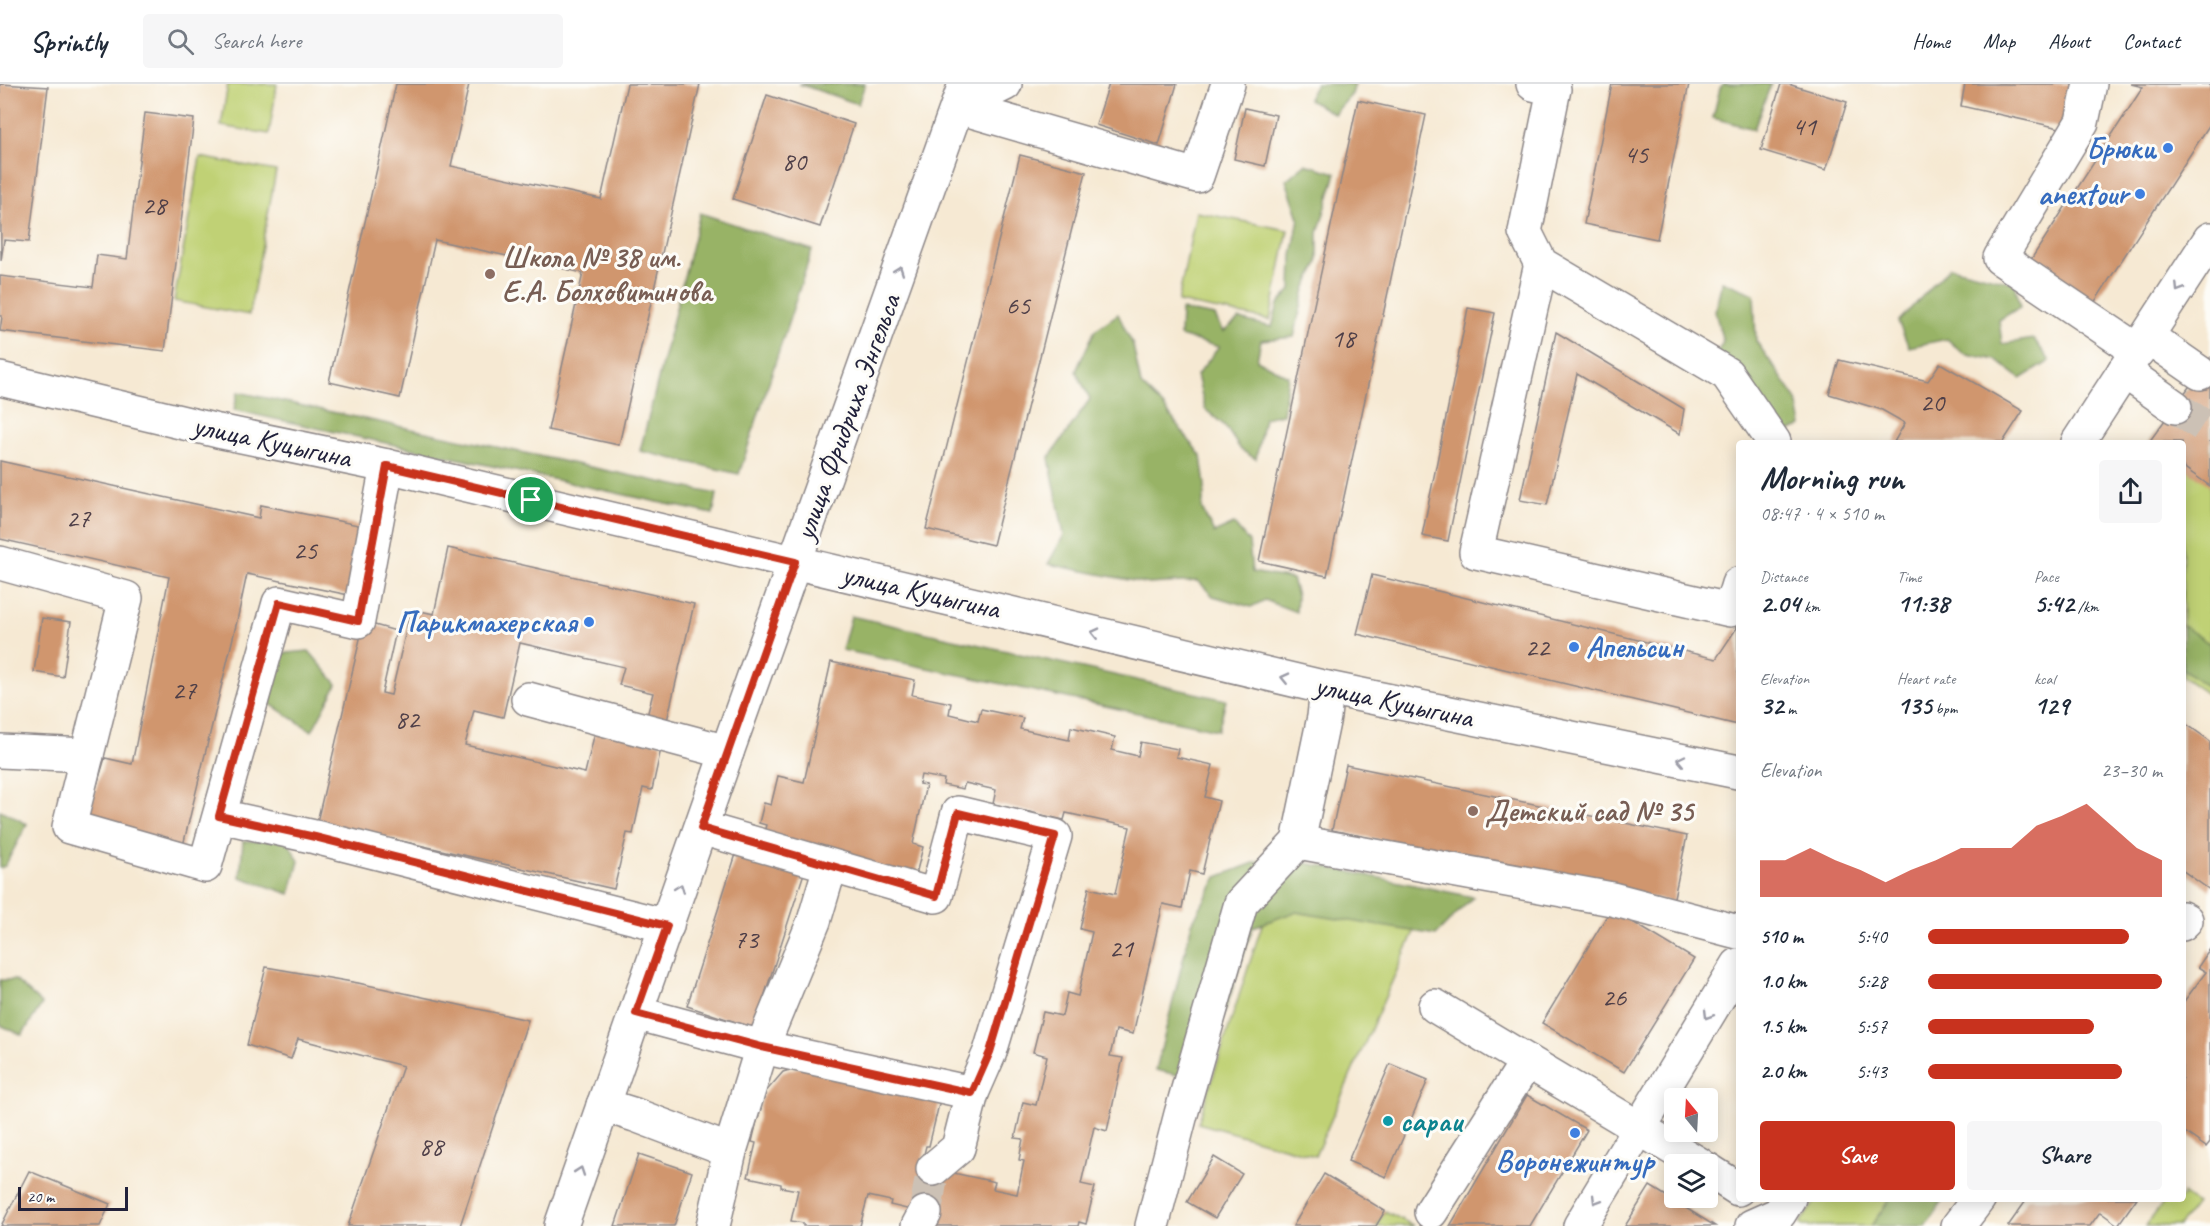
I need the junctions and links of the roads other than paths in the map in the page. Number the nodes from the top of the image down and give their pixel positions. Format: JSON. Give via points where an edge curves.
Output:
{"nodes":[{"id":1,"x":1005,"y":84,"type":"edge"},
{"id":2,"x":1228,"y":84,"type":"edge"},
{"id":3,"x":1533,"y":84,"type":"edge"},
{"id":4,"x":2090,"y":84,"type":"edge"},
{"id":5,"x":962,"y":95,"type":"edge"},
{"id":6,"x":2210,"y":239,"type":"edge"},
{"id":7,"x":1541,"y":264,"type":"junction"},
{"id":8,"x":2137,"y":353,"type":"junction"},
{"id":9,"x":2200,"y":373,"type":"dead end"},
{"id":10,"x":0,"y":379,"type":"edge"},
{"id":11,"x":2175,"y":407,"type":"tunnel mouth"},
{"id":12,"x":1773,"y":440,"type":"edge"},
{"id":13,"x":2079,"y":440,"type":"edge"},
{"id":14,"x":387,"y":466,"type":"junction"},
{"id":15,"x":795,"y":562,"type":"junction"},
{"id":16,"x":0,"y":563,"type":"edge"},
{"id":17,"x":1736,"y":590,"type":"edge"},
{"id":18,"x":1327,"y":688,"type":"junction"},
{"id":19,"x":528,"y":699,"type":"dead end"},
{"id":20,"x":0,"y":751,"type":"edge"},
{"id":21,"x":727,"y":752,"type":"junction"},
{"id":22,"x":87,"y":755,"type":"junction"},
{"id":23,"x":1736,"y":772,"type":"edge"},
{"id":24,"x":219,"y":816,"type":"junction"},
{"id":25,"x":701,"y":828,"type":"junction"},
{"id":26,"x":1298,"y":842,"type":"junction"},
{"id":27,"x":830,"y":867,"type":"junction"},
{"id":28,"x":667,"y":926,"type":"junction"},
{"id":29,"x":1736,"y":931,"type":"edge"},
{"id":30,"x":1736,"y":968,"type":"edge"},
{"id":31,"x":1435,"y":1006,"type":"dead end"},
{"id":32,"x":636,"y":1013,"type":"junction"},
{"id":33,"x":762,"y":1047,"type":"junction"},
{"id":34,"x":1527,"y":1061,"type":"junction"},
{"id":35,"x":972,"y":1093,"type":"junction"},
{"id":36,"x":603,"y":1105,"type":"junction"},
{"id":37,"x":1640,"y":1127,"type":"junction"},
{"id":38,"x":730,"y":1151,"type":"junction"},
{"id":39,"x":1682,"y":1154,"type":"edge"},
{"id":40,"x":933,"y":1168,"type":"tunnel mouth"},
{"id":41,"x":1718,"y":1176,"type":"edge"},
{"id":42,"x":1736,"y":1188,"type":"edge"},
{"id":43,"x":1976,"y":1202,"type":"edge"},
{"id":44,"x":1431,"y":1212,"type":"dead end"},
{"id":45,"x":561,"y":1226,"type":"edge"},
{"id":46,"x":713,"y":1226,"type":"edge"},
{"id":47,"x":1152,"y":1226,"type":"edge"},
{"id":48,"x":1580,"y":1226,"type":"edge"},
{"id":49,"x":1958,"y":1226,"type":"edge"}],
"edges":[{"from":1,"to":5,"type":"street"},
{"from":2,"to":5,"type":"street","via":[[1197,176]]},
{"from":3,"to":7,"type":"street","via":[[1554,89],[1525,232]]},
{"from":4,"to":8,"type":"street","via":[[2082,122],[2000,258]]},
{"from":15,"to":5,"type":"street","name":"улица Фридриха Энгельса","one_way":true},
{"from":6,"to":8,"type":"street","one_way":true},
{"from":7,"to":12,"type":"street","via":[[1727,374]]},
{"from":7,"to":17,"type":"street","via":[[1476,552],[1730,610]]},
{"from":8,"to":9,"type":"street"},
{"from":8,"to":11,"type":"street"},
{"from":8,"to":13,"type":"street"},
{"from":10,"to":14,"type":"street","name":"улица Куцыгина"},
{"from":14,"to":15,"type":"street","name":"улица Куцыгина"},
{"from":14,"to":24,"type":"street","via":[[358,621],[279,603]]},
{"from":18,"to":15,"type":"street","name":"улица Куцыгина","one_way":true},
{"from":15,"to":21,"type":"street","name":"улица Фридриха Энгельса"},
{"from":16,"to":22,"type":"street","via":[[126,598]]},
{"from":23,"to":18,"type":"street","name":"улица Куцыгина","one_way":true},
{"from":18,"to":26,"type":"street"},
{"from":19,"to":21,"type":"street"},
{"from":20,"to":22,"type":"street"},
{"from":21,"to":25,"type":"street","name":"улица Фридриха Энгельса"},
{"from":22,"to":24,"type":"street","via":[[69,827],[205,866]]},
{"from":24,"to":28,"type":"street"},
{"from":25,"to":27,"type":"street"},
{"from":28,"to":25,"type":"street","name":"улица Фридриха Энгельса","one_way":true},
{"from":26,"to":29,"type":"street","via":[[1612,899]]},
{"from":26,"to":47,"type":"street","via":[[1241,903]]},
{"from":27,"to":33,"type":"street","via":[[814,921]]},
{"from":27,"to":35,"type":"street","via":[[936,896],[958,813],[1055,836],[990,1052]]},
{"from":28,"to":32,"type":"street","name":"улица Фридриха Энгельса"},
{"from":30,"to":37,"type":"street","one_way":true},
{"from":31,"to":34,"type":"street"},
{"from":32,"to":33,"type":"street"},
{"from":32,"to":36,"type":"street","name":"улица Фридриха Энгельса"},
{"from":33,"to":35,"type":"street"},
{"from":33,"to":38,"type":"street"},
{"from":34,"to":37,"type":"street"},
{"from":34,"to":44,"type":"street"},
{"from":35,"to":40,"type":"street","via":[[958,1148]]},
{"from":36,"to":38,"type":"street"},
{"from":45,"to":36,"type":"street","name":"улица Фридриха Энгельса","one_way":true},
{"from":37,"to":39,"type":"street"},
{"from":37,"to":48,"type":"street","one_way":true},
{"from":38,"to":46,"type":"street"},
{"from":41,"to":42,"type":"street"},
{"from":43,"to":49,"type":"street"}]}
